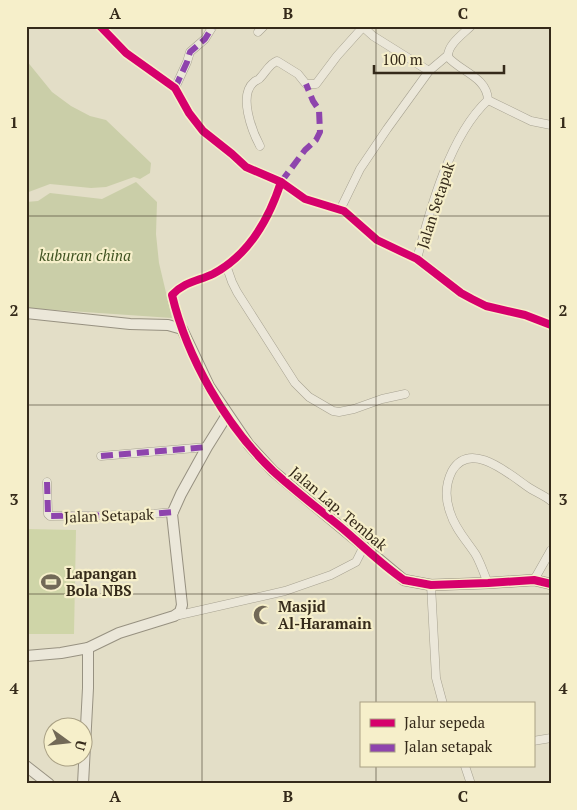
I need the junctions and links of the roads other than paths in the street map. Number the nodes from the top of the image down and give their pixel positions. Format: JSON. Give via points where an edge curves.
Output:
{"nodes":[{"id":1,"x":100,"y":26,"type":"edge"},
{"id":2,"x":213,"y":26,"type":"edge"},
{"id":3,"x":264,"y":26,"type":"edge"},
{"id":4,"x":471,"y":26,"type":"edge"},
{"id":5,"x":363,"y":27,"type":"edge"},
{"id":6,"x":258,"y":32,"type":"dead end"},
{"id":7,"x":448,"y":55,"type":"junction"},
{"id":8,"x":429,"y":71,"type":"junction"},
{"id":9,"x":176,"y":88,"type":"junction"},
{"id":10,"x":488,"y":100,"type":"junction"},
{"id":11,"x":551,"y":125,"type":"edge"},
{"id":12,"x":260,"y":146,"type":"dead end"},
{"id":13,"x":281,"y":182,"type":"junction"},
{"id":14,"x":340,"y":210,"type":"junction"},
{"id":15,"x":417,"y":259,"type":"junction"},
{"id":16,"x":226,"y":265,"type":"junction"},
{"id":17,"x":26,"y":313,"type":"edge"},
{"id":18,"x":551,"y":325,"type":"edge"},
{"id":19,"x":182,"y":329,"type":"junction"},
{"id":20,"x":405,"y":394,"type":"dead end"},
{"id":21,"x":228,"y":415,"type":"junction"},
{"id":22,"x":207,"y":447,"type":"junction"},
{"id":23,"x":101,"y":456,"type":"dead end"},
{"id":24,"x":47,"y":482,"type":"dead end"},
{"id":25,"x":551,"y":500,"type":"edge"},
{"id":26,"x":174,"y":512,"type":"junction"},
{"id":27,"x":364,"y":546,"type":"junction"},
{"id":28,"x":551,"y":550,"type":"edge"},
{"id":29,"x":534,"y":580,"type":"junction"},
{"id":30,"x":488,"y":583,"type":"junction"},
{"id":31,"x":551,"y":584,"type":"edge"},
{"id":32,"x":431,"y":585,"type":"junction"},
{"id":33,"x":174,"y":616,"type":"junction"},
{"id":34,"x":88,"y":648,"type":"junction"},
{"id":35,"x":26,"y":656,"type":"edge"},
{"id":36,"x":442,"y":702,"type":"edge"},
{"id":37,"x":551,"y":738,"type":"edge"},
{"id":38,"x":534,"y":741,"type":"edge"},
{"id":39,"x":26,"y":766,"type":"edge"},
{"id":40,"x":466,"y":768,"type":"edge"},
{"id":41,"x":48,"y":784,"type":"edge"},
{"id":42,"x":82,"y":784,"type":"edge"},
{"id":43,"x":471,"y":784,"type":"edge"}],
"edges":[{"from":1,"to":9,"type":"street","name":"Jalan Setapak","via":[[126,53]]},
{"from":2,"to":9,"type":"street","via":[[205,39],[190,52]]},
{"from":3,"to":6,"type":"street"},
{"from":4,"to":7,"type":"street","via":[[450,48]]},
{"from":5,"to":8,"type":"street"},
{"from":5,"to":12,"type":"street","via":[[316,84],[306,84],[298,74],[277,61],[254,81],[246,105]]},
{"from":7,"to":8,"type":"street"},
{"from":7,"to":10,"type":"street","via":[[452,62],[484,85]]},
{"from":8,"to":14,"type":"street","via":[[360,169]]},
{"from":9,"to":13,"type":"street","name":"Jalan Setapak","via":[[189,114],[203,132],[246,167]]},
{"from":10,"to":11,"type":"street","via":[[531,121]]},
{"from":10,"to":15,"type":"street","name":"Jalan Setapak","via":[[470,119],[455,147]]},
{"from":13,"to":14,"type":"street","name":"Jalan Setapak","via":[[305,199]]},
{"from":13,"to":16,"type":"street","via":[[260,230],[245,250]]},
{"from":14,"to":15,"type":"street","name":"Jalan Setapak","via":[[377,240]]},
{"from":15,"to":18,"type":"street","via":[[462,293],[486,306]]},
{"from":16,"to":19,"type":"street","via":[[213,274],[190,282],[172,295]]},
{"from":16,"to":20,"type":"street","via":[[237,292],[276,355],[295,384],[309,397],[339,412]]},
{"from":17,"to":19,"type":"street","via":[[168,325]]},
{"from":19,"to":21,"type":"street","name":"Jalan Lap. Tembak","via":[[209,386]]},
{"from":21,"to":22,"type":"street"},
{"from":21,"to":27,"type":"street","name":"Jalan Lap. Tembak","via":[[273,471]]},
{"from":22,"to":23,"type":"street"},
{"from":22,"to":26,"type":"street"},
{"from":24,"to":26,"type":"street","name":"Jalan Setapak","via":[[50,516]]},
{"from":25,"to":30,"type":"street","via":[[491,462],[468,458],[456,465],[446,489],[449,511],[476,554]]},
{"from":26,"to":33,"type":"street","via":[[182,606]]},
{"from":27,"to":32,"type":"street","name":"Jalan Lap. Tembak","via":[[404,580]]},
{"from":27,"to":33,"type":"street","via":[[356,562],[331,575],[285,591]]},
{"from":28,"to":29,"type":"street"},
{"from":29,"to":30,"type":"street","name":"Jalan Lap. Tembak"},
{"from":29,"to":31,"type":"street","name":"Jalan Lap. Tembak"},
{"from":30,"to":32,"type":"street","name":"Jalan Lap. Tembak"},
{"from":32,"to":36,"type":"street","via":[[435,663]]},
{"from":33,"to":34,"type":"street","via":[[119,633]]},
{"from":34,"to":35,"type":"street"},
{"from":34,"to":42,"type":"street"},
{"from":37,"to":38,"type":"street"},
{"from":39,"to":41,"type":"street"},
{"from":40,"to":43,"type":"street"}]}
